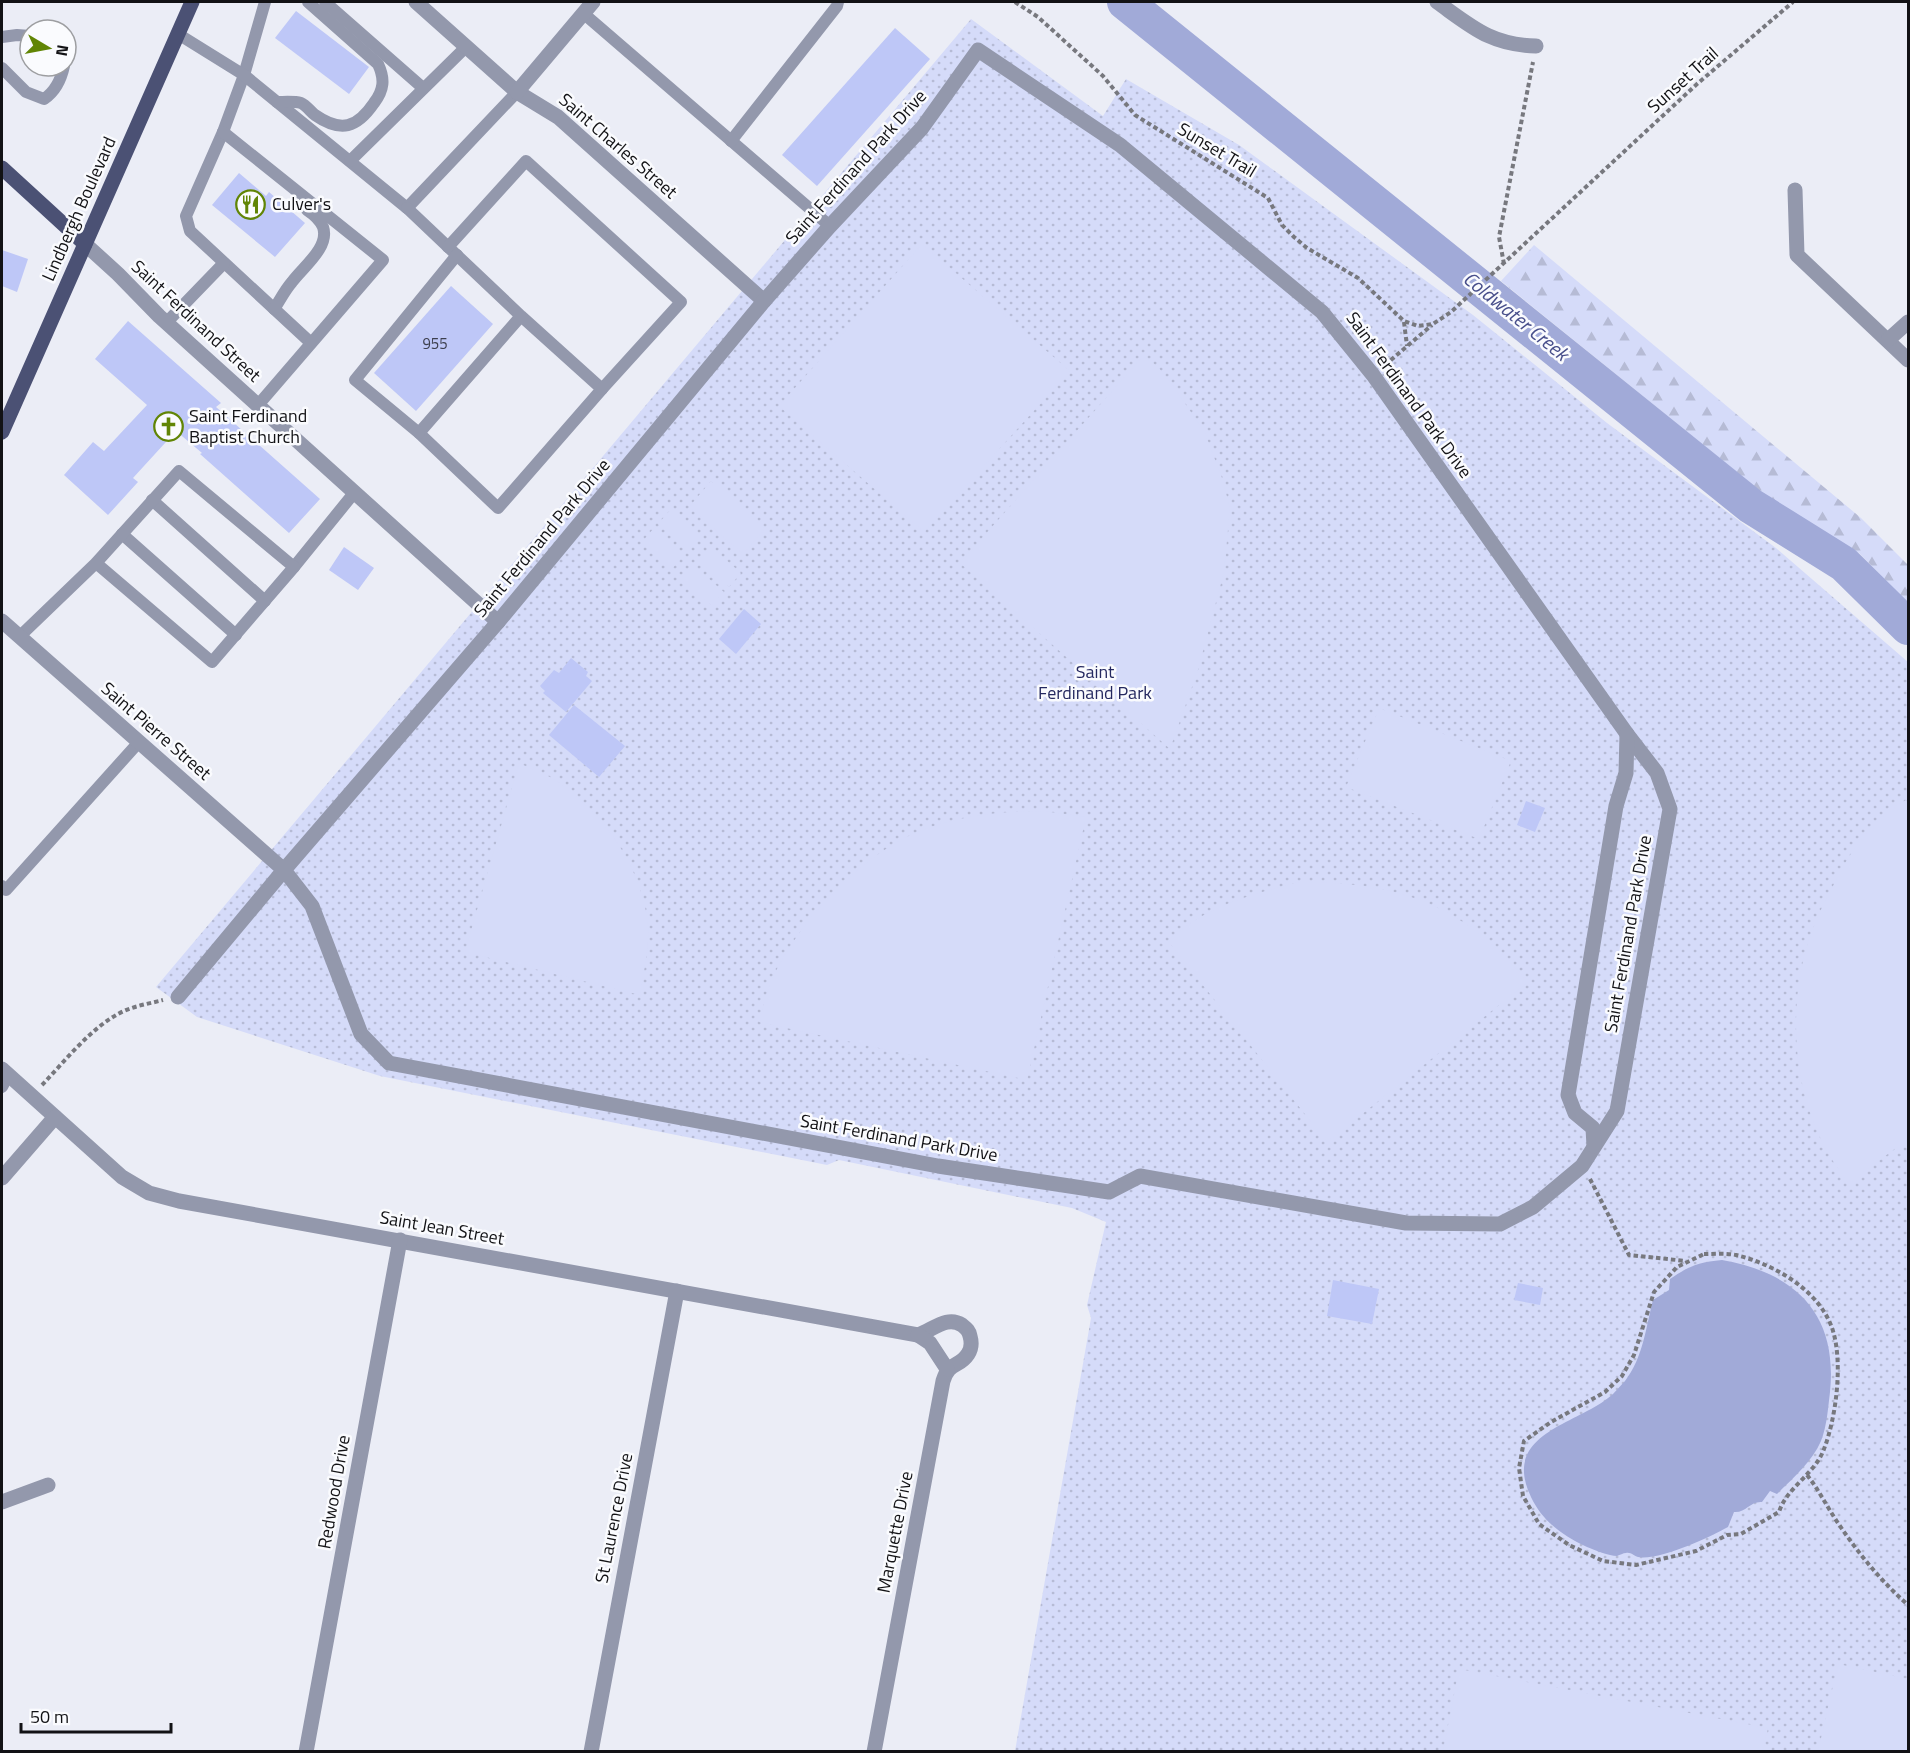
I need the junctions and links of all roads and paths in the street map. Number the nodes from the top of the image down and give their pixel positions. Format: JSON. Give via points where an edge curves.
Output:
{"nodes":[{"id":1,"x":192,"y":2,"type":"edge"},
{"id":2,"x":265,"y":2,"type":"edge"},
{"id":3,"x":308,"y":2,"type":"edge"},
{"id":4,"x":325,"y":2,"type":"edge"},
{"id":5,"x":837,"y":2,"type":"edge"},
{"id":6,"x":1015,"y":2,"type":"edge"},
{"id":7,"x":1437,"y":2,"type":"edge"},
{"id":8,"x":1793,"y":2,"type":"edge"},
{"id":9,"x":424,"y":4,"type":"edge"},
{"id":10,"x":588,"y":7,"type":"edge"},
{"id":11,"x":178,"y":34,"type":"junction"},
{"id":12,"x":18,"y":35,"type":"edge"},
{"id":13,"x":2,"y":37,"type":"edge"},
{"id":14,"x":1536,"y":46,"type":"joint"},
{"id":15,"x":466,"y":47,"type":"junction"},
{"id":16,"x":2,"y":68,"type":"edge"},
{"id":17,"x":244,"y":75,"type":"junction"},
{"id":18,"x":60,"y":78,"type":"edge"},
{"id":19,"x":423,"y":88,"type":"junction"},
{"id":20,"x":517,"y":92,"type":"junction"},
{"id":21,"x":277,"y":102,"type":"junction"},
{"id":22,"x":223,"y":132,"type":"junction"},
{"id":23,"x":731,"y":141,"type":"junction"},
{"id":24,"x":350,"y":161,"type":"junction"},
{"id":25,"x":2,"y":168,"type":"edge"},
{"id":26,"x":278,"y":177,"type":"junction"},
{"id":27,"x":1795,"y":190,"type":"dead end"},
{"id":28,"x":407,"y":208,"type":"junction"},
{"id":29,"x":830,"y":226,"type":"junction"},
{"id":30,"x":85,"y":244,"type":"junction"},
{"id":31,"x":452,"y":251,"type":"junction"},
{"id":32,"x":224,"y":263,"type":"junction"},
{"id":33,"x":1504,"y":264,"type":"junction"},
{"id":34,"x":764,"y":301,"type":"junction"},
{"id":35,"x":274,"y":309,"type":"junction"},
{"id":36,"x":521,"y":316,"type":"junction"},
{"id":37,"x":1404,"y":321,"type":"junction"},
{"id":38,"x":1908,"y":322,"type":"edge"},
{"id":39,"x":166,"y":323,"type":"junction"},
{"id":40,"x":1433,"y":324,"type":"junction"},
{"id":41,"x":1888,"y":340,"type":"junction"},
{"id":42,"x":311,"y":343,"type":"junction"},
{"id":43,"x":1407,"y":346,"type":"junction"},
{"id":44,"x":1908,"y":360,"type":"edge"},
{"id":45,"x":1373,"y":375,"type":"junction"},
{"id":46,"x":602,"y":389,"type":"junction"},
{"id":47,"x":258,"y":405,"type":"junction"},
{"id":48,"x":2,"y":432,"type":"edge"},
{"id":49,"x":420,"y":433,"type":"junction"},
{"id":50,"x":354,"y":493,"type":"junction"},
{"id":51,"x":152,"y":500,"type":"junction"},
{"id":52,"x":122,"y":534,"type":"junction"},
{"id":53,"x":96,"y":563,"type":"junction"},
{"id":54,"x":294,"y":567,"type":"junction"},
{"id":55,"x":265,"y":601,"type":"junction"},
{"id":56,"x":2,"y":621,"type":"edge"},
{"id":57,"x":498,"y":622,"type":"junction"},
{"id":58,"x":236,"y":635,"type":"junction"},
{"id":59,"x":20,"y":637,"type":"junction"},
{"id":60,"x":1627,"y":734,"type":"junction"},
{"id":61,"x":139,"y":742,"type":"junction"},
{"id":62,"x":284,"y":870,"type":"junction"},
{"id":63,"x":2,"y":886,"type":"edge"},
{"id":64,"x":178,"y":997,"type":"joint"},
{"id":65,"x":4,"y":1077,"type":"edge"},
{"id":66,"x":32,"y":1096,"type":"junction"},
{"id":67,"x":55,"y":1117,"type":"junction"},
{"id":68,"x":1593,"y":1146,"type":"junction"},
{"id":69,"x":1582,"y":1166,"type":"junction"},
{"id":70,"x":2,"y":1178,"type":"edge"},
{"id":71,"x":399,"y":1240,"type":"junction"},
{"id":72,"x":1688,"y":1262,"type":"junction"},
{"id":73,"x":677,"y":1292,"type":"junction"},
{"id":74,"x":918,"y":1335,"type":"junction"},
{"id":75,"x":947,"y":1369,"type":"junction"},
{"id":76,"x":1807,"y":1475,"type":"junction"},
{"id":77,"x":48,"y":1485,"type":"dead end"},
{"id":78,"x":2,"y":1502,"type":"edge"},
{"id":79,"x":1908,"y":1605,"type":"edge"},
{"id":80,"x":306,"y":1752,"type":"edge"},
{"id":81,"x":591,"y":1752,"type":"edge"},
{"id":82,"x":874,"y":1752,"type":"edge"}],
"edges":[{"from":1,"to":11,"type":"main road","name":"Lindbergh Boulevard"},
{"from":2,"to":17,"type":"lane"},
{"from":3,"to":21,"type":"lane","via":[[378,64],[383,74],[382,90],[361,120],[341,127],[328,123],[301,103]]},
{"from":4,"to":19,"type":"lane"},
{"from":5,"to":23,"type":"lane"},
{"from":6,"to":37,"type":"path","name":"Sunset Trail","via":[[1038,17],[1103,76],[1135,115],[1268,198],[1282,225],[1294,237],[1358,278]]},
{"from":7,"to":14,"type":"street","via":[[1481,34],[1504,43]]},
{"from":8,"to":33,"type":"path","name":"Sunset Trail","via":[[1697,84]]},
{"from":9,"to":15,"type":"street","name":"Saint Charles Street"},
{"from":10,"to":20,"type":"street"},
{"from":10,"to":23,"type":"lane"},
{"from":11,"to":17,"type":"lane"},
{"from":11,"to":30,"type":"main road","name":"Lindbergh Boulevard"},
{"from":12,"to":13,"type":"lane"},
{"from":14,"to":33,"type":"path","via":[[1499,237]]},
{"from":15,"to":19,"type":"lane"},
{"from":15,"to":20,"type":"street","name":"Saint Charles Street"},
{"from":16,"to":18,"type":"lane","via":[[26,92],[44,99],[58,86]]},
{"from":17,"to":21,"type":"lane"},
{"from":17,"to":22,"type":"lane"},
{"from":19,"to":24,"type":"lane"},
{"from":20,"to":28,"type":"lane"},
{"from":20,"to":34,"type":"street","name":"Saint Charles Street","via":[[558,117]]},
{"from":21,"to":24,"type":"lane"},
{"from":22,"to":26,"type":"lane"},
{"from":22,"to":32,"type":"lane","via":[[186,216],[189,231]]},
{"from":23,"to":29,"type":"lane"},
{"from":24,"to":28,"type":"lane"},
{"from":25,"to":30,"type":"main road","name":"Saint Ferdinand Street"},
{"from":26,"to":35,"type":"lane","via":[[282,189],[317,218],[323,227],[323,239]]},
{"from":26,"to":42,"type":"lane","via":[[382,260]]},
{"from":27,"to":41,"type":"street","via":[[1797,255]]},
{"from":28,"to":31,"type":"lane"},
{"from":29,"to":34,"type":"street","name":"Saint Ferdinand Park Drive"},
{"from":29,"to":45,"type":"street","name":"Saint Ferdinand Park Drive","via":[[921,128],[978,50],[1150,169],[1322,312]]},
{"from":30,"to":39,"type":"street","name":"Saint Ferdinand Street"},
{"from":30,"to":48,"type":"main road","name":"Lindbergh Boulevard"},
{"from":31,"to":36,"type":"lane"},
{"from":31,"to":46,"type":"lane","via":[[526,161],[681,302]]},
{"from":31,"to":49,"type":"lane","via":[[355,380]]},
{"from":32,"to":35,"type":"lane"},
{"from":32,"to":39,"type":"lane"},
{"from":33,"to":40,"type":"path","name":"Sunset Trail"},
{"from":34,"to":57,"type":"street","name":"Saint Ferdinand Park Drive"},
{"from":35,"to":42,"type":"lane"},
{"from":36,"to":46,"type":"lane"},
{"from":36,"to":49,"type":"lane"},
{"from":37,"to":40,"type":"path","via":[[1418,326]]},
{"from":37,"to":43,"type":"path"},
{"from":38,"to":41,"type":"street"},
{"from":39,"to":47,"type":"street","name":"Saint Ferdinand Street"},
{"from":40,"to":43,"type":"path","name":"Sunset Trail"},
{"from":41,"to":44,"type":"street"},
{"from":42,"to":47,"type":"lane"},
{"from":43,"to":45,"type":"path","name":"Sunset Trail"},
{"from":45,"to":60,"type":"street","name":"Saint Ferdinand Park Drive"},
{"from":46,"to":49,"type":"lane","via":[[498,508]]},
{"from":47,"to":50,"type":"street","name":"Saint Ferdinand Street"},
{"from":50,"to":54,"type":"lane"},
{"from":50,"to":57,"type":"street","name":"Saint Ferdinand Street"},
{"from":51,"to":52,"type":"lane"},
{"from":51,"to":54,"type":"lane","via":[[179,471]]},
{"from":51,"to":55,"type":"lane"},
{"from":52,"to":53,"type":"lane"},
{"from":52,"to":58,"type":"lane"},
{"from":53,"to":58,"type":"lane","via":[[212,663]]},
{"from":53,"to":59,"type":"lane"},
{"from":54,"to":55,"type":"lane"},
{"from":55,"to":58,"type":"lane"},
{"from":56,"to":59,"type":"street","name":"Saint Pierre Street"},
{"from":57,"to":62,"type":"street","name":"Saint Ferdinand Park Drive"},
{"from":59,"to":61,"type":"street","name":"Saint Pierre Street"},
{"from":60,"to":68,"type":"street","name":"Saint Ferdinand Park Drive","via":[[1626,773],[1616,806],[1568,1095],[1575,1113],[1593,1128]]},
{"from":60,"to":68,"type":"street","name":"Saint Ferdinand Park Drive","via":[[1657,772],[1670,809],[1617,1110]]},
{"from":61,"to":62,"type":"street","name":"Saint Pierre Street"},
{"from":61,"to":63,"type":"lane","via":[[6,890]]},
{"from":62,"to":64,"type":"street","name":"Saint Ferdinand Park Drive"},
{"from":62,"to":69,"type":"street","name":"Saint Ferdinand Park Drive","via":[[312,906],[361,1034],[389,1063],[938,1166],[1109,1192],[1140,1176],[1406,1223],[1500,1224],[1533,1207]]},
{"from":64,"to":66,"type":"path","via":[[118,1014],[91,1034]]},
{"from":65,"to":66,"type":"street","name":"Saint Jean Street"},
{"from":66,"to":67,"type":"street","name":"Saint Jean Street"},
{"from":67,"to":70,"type":"street"},
{"from":67,"to":71,"type":"street","name":"Saint Jean Street","via":[[122,1177],[149,1193]]},
{"from":68,"to":69,"type":"street","name":"Saint Ferdinand Park Drive"},
{"from":69,"to":72,"type":"path","via":[[1629,1255]]},
{"from":71,"to":73,"type":"street","name":"Saint Jean Street"},
{"from":71,"to":80,"type":"street","name":"Redwood Drive"},
{"from":72,"to":76,"type":"path","via":[[1704,1254],[1735,1255],[1773,1268],[1798,1284],[1820,1306],[1833,1331],[1837,1392],[1824,1451]]},
{"from":72,"to":76,"type":"path","via":[[1677,1267],[1654,1292],[1634,1355],[1622,1376],[1605,1392],[1524,1441],[1518,1468],[1523,1496],[1539,1524],[1569,1545],[1604,1561],[1636,1565],[1696,1551],[1727,1535],[1741,1534],[1779,1512],[1783,1500]]},
{"from":73,"to":74,"type":"street","name":"Saint Jean Street"},
{"from":73,"to":81,"type":"street","name":"St Laurence Drive"},
{"from":74,"to":75,"type":"street","via":[[930,1343]]},
{"from":74,"to":75,"type":"street","via":[[947,1321],[959,1323],[969,1331],[972,1344],[967,1355]]},
{"from":75,"to":82,"type":"street","name":"Marquette Drive"},
{"from":76,"to":79,"type":"path","via":[[1852,1543]]},
{"from":77,"to":78,"type":"street"}]}
